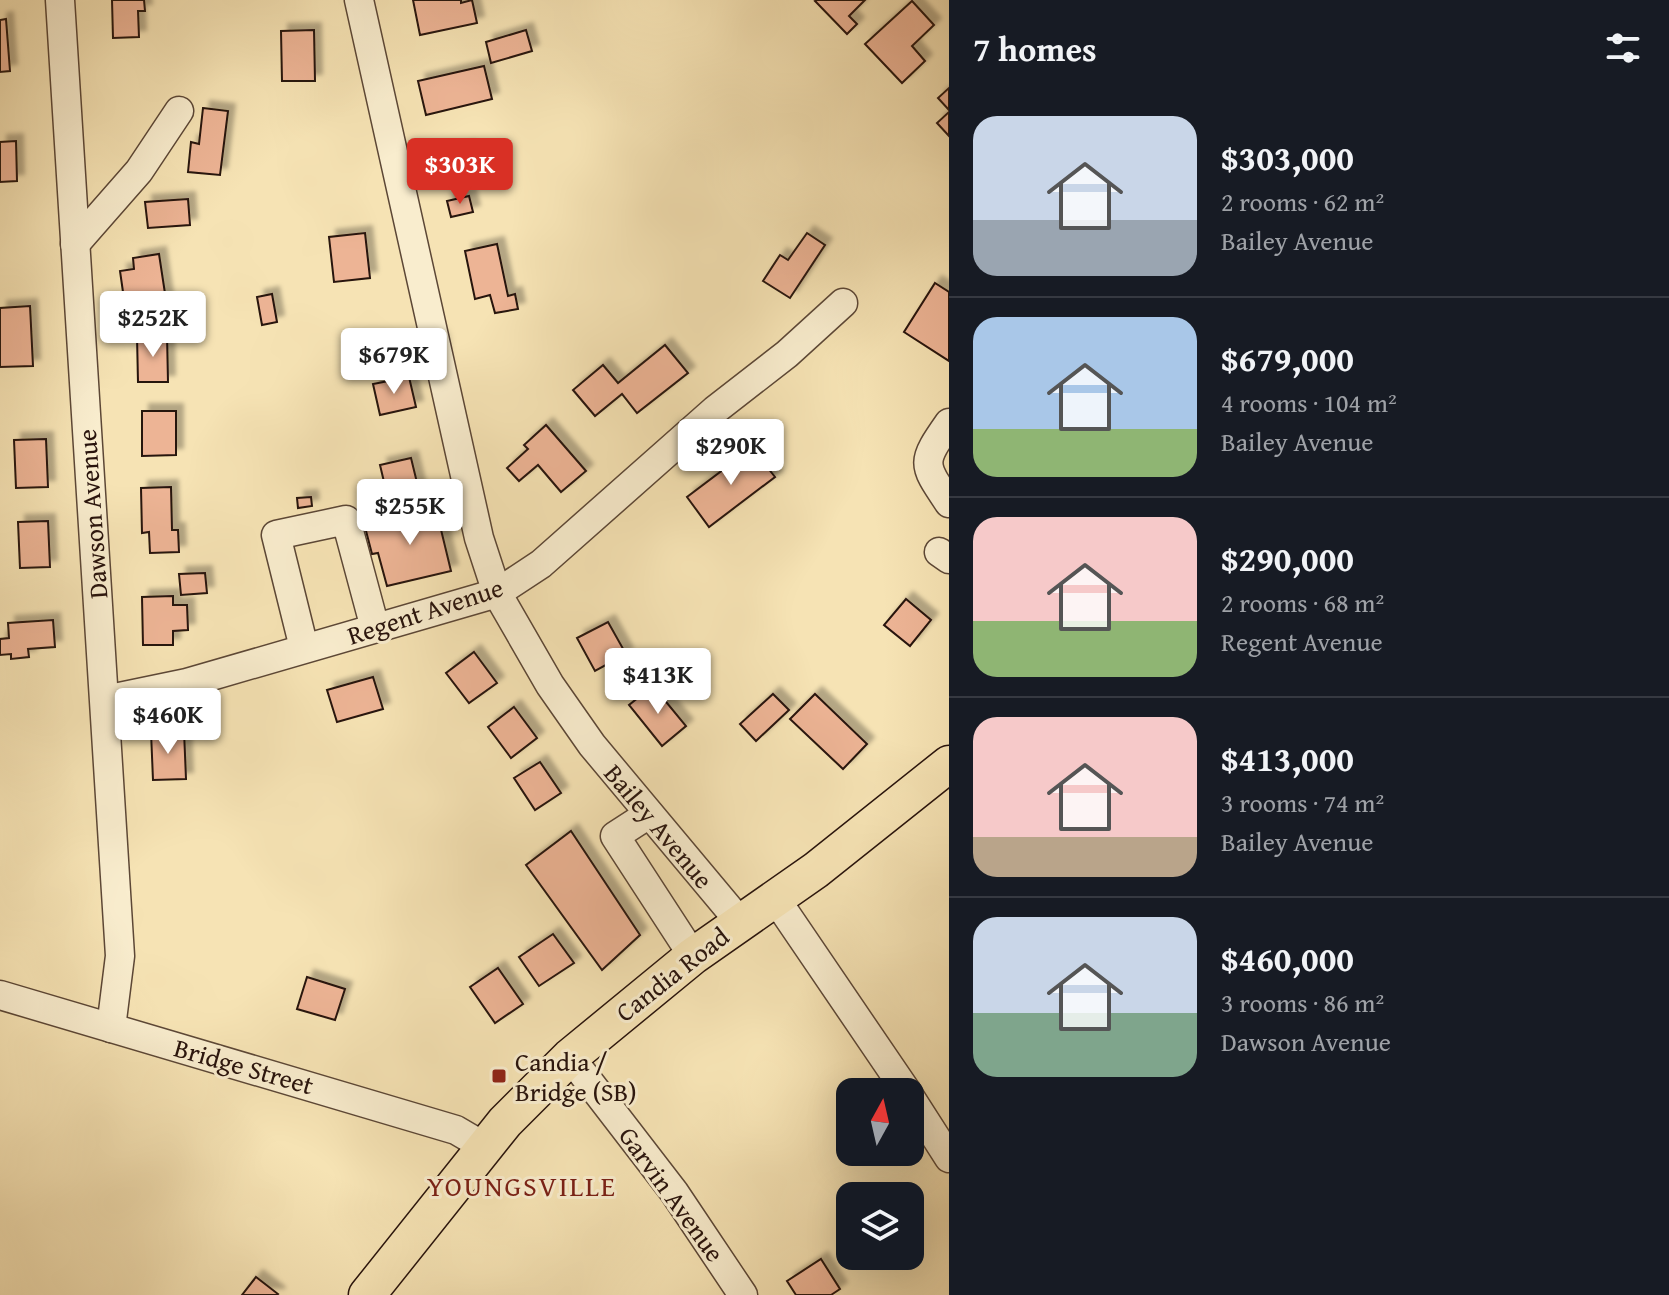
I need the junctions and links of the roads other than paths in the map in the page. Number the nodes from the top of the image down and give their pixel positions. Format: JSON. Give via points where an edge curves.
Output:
{"nodes":[{"id":1,"x":60,"y":0,"type":"edge"},
{"id":2,"x":359,"y":0,"type":"edge"},
{"id":3,"x":179,"y":111,"type":"dead end"},
{"id":4,"x":75,"y":244,"type":"junction"},
{"id":5,"x":843,"y":303,"type":"dead end"},
{"id":6,"x":949,"y":423,"type":"edge"},
{"id":7,"x":949,"y":503,"type":"edge"},
{"id":8,"x":497,"y":593,"type":"junction"},
{"id":9,"x":375,"y":628,"type":"junction"},
{"id":10,"x":304,"y":648,"type":"junction"},
{"id":11,"x":105,"y":700,"type":"junction"},
{"id":12,"x":949,"y":764,"type":"edge"},
{"id":13,"x":649,"y":814,"type":"junction"},
{"id":14,"x":775,"y":898,"type":"junction"},
{"id":15,"x":740,"y":922,"type":"junction"},
{"id":16,"x":693,"y":956,"type":"junction"},
{"id":17,"x":0,"y":995,"type":"edge"},
{"id":18,"x":111,"y":1028,"type":"junction"},
{"id":19,"x":570,"y":1057,"type":"junction"},
{"id":20,"x":897,"y":1078,"type":"edge"},
{"id":21,"x":924,"y":1119,"type":"edge"},
{"id":22,"x":485,"y":1147,"type":"junction"},
{"id":23,"x":949,"y":1158,"type":"edge"},
{"id":24,"x":367,"y":1295,"type":"edge"},
{"id":25,"x":743,"y":1295,"type":"edge"}],
"edges":[{"from":1,"to":4,"type":"street","name":"Dawson Avenue"},
{"from":2,"to":8,"type":"street","name":"Bailey Avenue","via":[[479,538]]},
{"from":3,"to":4,"type":"street","via":[[139,171]]},
{"from":4,"to":11,"type":"street","name":"Dawson Avenue"},
{"from":5,"to":8,"type":"street","name":"Regent Avenue","via":[[541,564]]},
{"from":6,"to":7,"type":"street","via":[[927,458],[928,471]]},
{"from":8,"to":9,"type":"street","name":"Regent Avenue"},
{"from":8,"to":13,"type":"street","name":"Bailey Avenue","via":[[550,685]]},
{"from":9,"to":10,"type":"street","name":"Regent Avenue"},
{"from":9,"to":10,"type":"street","via":[[346,520],[276,535]]},
{"from":10,"to":11,"type":"street","name":"Regent Avenue","via":[[187,683]]},
{"from":11,"to":18,"type":"street","name":"Dawson Avenue","via":[[120,956]]},
{"from":12,"to":14,"type":"main road","name":"Candia Road"},
{"from":13,"to":15,"type":"street","name":"Bailey Avenue"},
{"from":13,"to":16,"type":"street","via":[[615,836]]},
{"from":14,"to":15,"type":"main road","name":"Candia Road"},
{"from":14,"to":20,"type":"street"},
{"from":15,"to":16,"type":"main road","name":"Candia Road"},
{"from":16,"to":19,"type":"main road","name":"Candia Road"},
{"from":17,"to":18,"type":"street","name":"Bridge Street"},
{"from":18,"to":22,"type":"street","name":"Bridge Street","via":[[456,1130]]},
{"from":19,"to":22,"type":"main road","name":"Candia Road"},
{"from":19,"to":25,"type":"street","name":"Garvin Avenue","via":[[674,1192]]},
{"from":21,"to":23,"type":"street"},
{"from":22,"to":24,"type":"main road","name":"Candia Road"}]}
